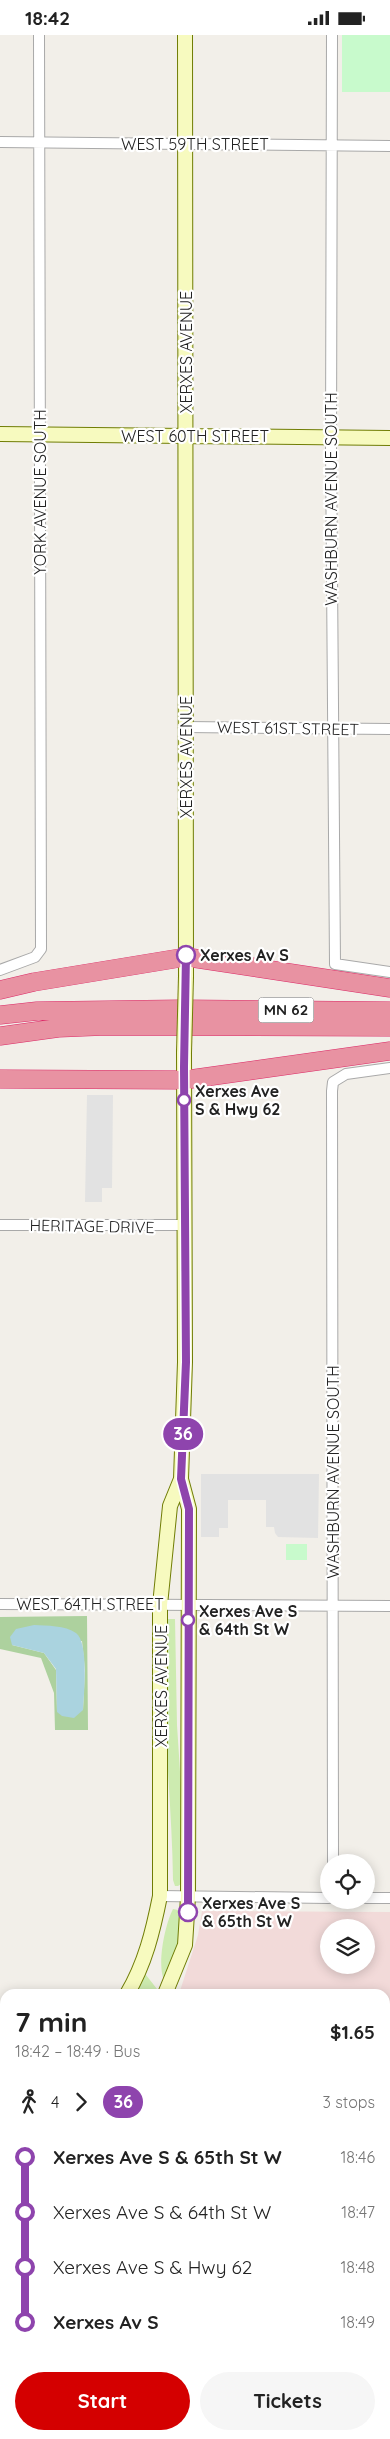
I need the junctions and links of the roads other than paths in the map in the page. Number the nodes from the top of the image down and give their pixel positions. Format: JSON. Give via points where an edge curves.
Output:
{"nodes":[{"id":1,"x":40,"y":35,"type":"edge"},
{"id":2,"x":185,"y":35,"type":"edge"},
{"id":3,"x":332,"y":35,"type":"edge"},
{"id":4,"x":0,"y":143,"type":"edge"},
{"id":5,"x":40,"y":143,"type":"junction"},
{"id":6,"x":186,"y":143,"type":"junction"},
{"id":7,"x":332,"y":145,"type":"junction"},
{"id":8,"x":390,"y":146,"type":"edge"},
{"id":9,"x":0,"y":434,"type":"edge"},
{"id":10,"x":40,"y":435,"type":"junction"},
{"id":11,"x":186,"y":436,"type":"junction"},
{"id":12,"x":331,"y":436,"type":"junction"},
{"id":13,"x":390,"y":438,"type":"edge"},
{"id":14,"x":186,"y":727,"type":"junction"},
{"id":15,"x":332,"y":729,"type":"junction"},
{"id":16,"x":390,"y":729,"type":"edge"},
{"id":17,"x":186,"y":957,"type":"junction"},
{"id":18,"x":0,"y":970,"type":"edge"},
{"id":19,"x":390,"y":971,"type":"edge"},
{"id":20,"x":390,"y":988,"type":"edge"},
{"id":21,"x":0,"y":990,"type":"edge"},
{"id":22,"x":390,"y":1011,"type":"edge"},
{"id":23,"x":0,"y":1015,"type":"edge"},
{"id":24,"x":390,"y":1027,"type":"edge"},
{"id":25,"x":0,"y":1036,"type":"edge"},
{"id":26,"x":390,"y":1051,"type":"edge"},
{"id":27,"x":390,"y":1067,"type":"edge"},
{"id":28,"x":0,"y":1079,"type":"edge"},
{"id":29,"x":184,"y":1080,"type":"junction"},
{"id":30,"x":0,"y":1225,"type":"edge"},
{"id":31,"x":185,"y":1225,"type":"junction"},
{"id":32,"x":181,"y":1479,"type":"junction"},
{"id":33,"x":0,"y":1603,"type":"edge"},
{"id":34,"x":160,"y":1605,"type":"junction"},
{"id":35,"x":188,"y":1605,"type":"junction"},
{"id":36,"x":334,"y":1605,"type":"junction"},
{"id":37,"x":390,"y":1606,"type":"edge"},
{"id":38,"x":333,"y":1854,"type":"edge"},
{"id":39,"x":160,"y":1896,"type":"junction"},
{"id":40,"x":188,"y":1897,"type":"junction"},
{"id":41,"x":320,"y":1898,"type":"edge"},
{"id":42,"x":375,"y":1898,"type":"edge"},
{"id":43,"x":390,"y":1898,"type":"edge"},
{"id":44,"x":130,"y":1989,"type":"edge"},
{"id":45,"x":167,"y":1989,"type":"edge"}],
"edges":[{"from":1,"to":5,"type":"street","name":"YORK AVENUE SOUTH"},
{"from":2,"to":6,"type":"street","name":"XERXES AVENUE"},
{"from":3,"to":7,"type":"street","name":"WASHBURN AVENUE SOUTH"},
{"from":4,"to":5,"type":"street","name":"WEST 59TH STREET"},
{"from":5,"to":6,"type":"street","name":"WEST 59TH STREET"},
{"from":5,"to":10,"type":"street","name":"YORK AVENUE SOUTH"},
{"from":6,"to":7,"type":"street","name":"WEST 59TH STREET"},
{"from":6,"to":11,"type":"street","name":"XERXES AVENUE"},
{"from":7,"to":8,"type":"street","name":"WEST 59TH STREET"},
{"from":7,"to":12,"type":"street","name":"WASHBURN AVENUE SOUTH"},
{"from":9,"to":10,"type":"street","name":"WEST 60TH STREET"},
{"from":10,"to":11,"type":"street","name":"WEST 60TH STREET"},
{"from":10,"to":18,"type":"street","name":"YORK AVENUE SOUTH","via":[[40,949],[35,957]]},
{"from":11,"to":12,"type":"street","name":"WEST 60TH STREET"},
{"from":11,"to":14,"type":"street","name":"XERXES AVENUE"},
{"from":12,"to":13,"type":"street","name":"WEST 60TH STREET"},
{"from":12,"to":15,"type":"street","name":"WASHBURN AVENUE SOUTH"},
{"from":14,"to":15,"type":"street","name":"WEST 61ST STREET"},
{"from":14,"to":17,"type":"street","name":"XERXES AVENUE"},
{"from":15,"to":16,"type":"street","name":"WEST 61ST STREET"},
{"from":15,"to":19,"type":"street","name":"WASHBURN AVENUE SOUTH","via":[[334,964]]},
{"from":17,"to":20,"type":"highway"},
{"from":17,"to":21,"type":"highway"},
{"from":17,"to":29,"type":"street","name":"XERXES AVENUE","bridge":true},
{"from":22,"to":23,"type":"highway","number":"MN 62","via":[[182,1009],[37,1011]]},
{"from":24,"to":25,"type":"highway","number":"MN 62","via":[[106,1026],[58,1028]]},
{"from":26,"to":29,"type":"highway"},
{"from":27,"to":36,"type":"street","name":"WASHBURN AVENUE SOUTH","via":[[346,1074],[333,1081]]},
{"from":28,"to":29,"type":"highway"},
{"from":29,"to":31,"type":"street","name":"XERXES AVENUE"},
{"from":30,"to":31,"type":"street","name":"HERITAGE DRIVE"},
{"from":31,"to":32,"type":"street","name":"XERXES AVENUE","via":[[186,1362]]},
{"from":32,"to":34,"type":"street","name":"XERXES AVENUE","via":[[170,1506]]},
{"from":32,"to":35,"type":"street","name":"XERXES AVENUE","via":[[189,1509]]},
{"from":33,"to":34,"type":"street","name":"WEST 64TH STREET"},
{"from":34,"to":35,"type":"street","name":"WEST 64TH STREET"},
{"from":34,"to":39,"type":"street","name":"XERXES AVENUE"},
{"from":35,"to":36,"type":"street","name":"WEST 64TH STREET"},
{"from":35,"to":40,"type":"street","name":"XERXES AVENUE"},
{"from":36,"to":37,"type":"street","name":"WEST 64TH STREET"},
{"from":36,"to":38,"type":"street","name":"WASHBURN AVENUE SOUTH"},
{"from":39,"to":40,"type":"street"},
{"from":39,"to":44,"type":"street","via":[[153,1935]]},
{"from":40,"to":41,"type":"street"},
{"from":40,"to":45,"type":"street","via":[[185,1945]]},
{"from":42,"to":43,"type":"street"}]}
